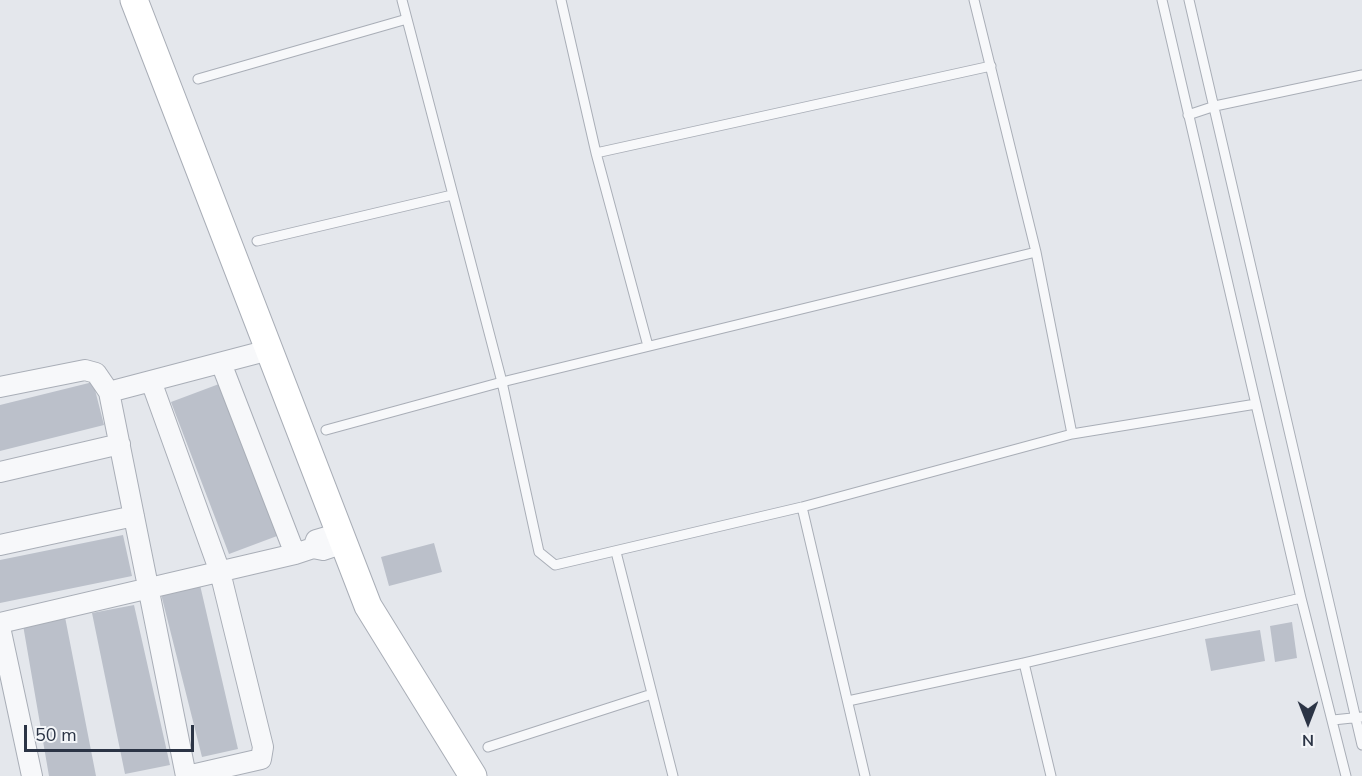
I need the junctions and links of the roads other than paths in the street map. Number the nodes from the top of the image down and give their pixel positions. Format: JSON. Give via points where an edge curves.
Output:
{"nodes":[{"id":1,"x":134,"y":0,"type":"edge"},
{"id":2,"x":402,"y":0,"type":"edge"},
{"id":3,"x":561,"y":0,"type":"edge"},
{"id":4,"x":974,"y":0,"type":"edge"},
{"id":5,"x":1162,"y":0,"type":"edge"},
{"id":6,"x":1189,"y":0,"type":"edge"},
{"id":7,"x":407,"y":19,"type":"junction"},
{"id":8,"x":990,"y":66,"type":"junction"},
{"id":9,"x":1362,"y":75,"type":"edge"},
{"id":10,"x":198,"y":79,"type":"dead end"},
{"id":11,"x":1215,"y":106,"type":"junction"},
{"id":12,"x":1188,"y":115,"type":"junction"},
{"id":13,"x":596,"y":153,"type":"junction"},
{"id":14,"x":452,"y":195,"type":"junction"},
{"id":15,"x":256,"y":241,"type":"dead end"},
{"id":16,"x":1036,"y":252,"type":"junction"},
{"id":17,"x":648,"y":346,"type":"junction"},
{"id":18,"x":269,"y":350,"type":"junction"},
{"id":19,"x":221,"y":363,"type":"junction"},
{"id":20,"x":151,"y":381,"type":"junction"},
{"id":21,"x":502,"y":382,"type":"junction"},
{"id":22,"x":0,"y":387,"type":"edge"},
{"id":23,"x":109,"y":392,"type":"junction"},
{"id":24,"x":1256,"y":404,"type":"junction"},
{"id":25,"x":326,"y":430,"type":"dead end"},
{"id":26,"x":1072,"y":434,"type":"junction"},
{"id":27,"x":120,"y":444,"type":"junction"},
{"id":28,"x":0,"y":472,"type":"edge"},
{"id":29,"x":802,"y":507,"type":"junction"},
{"id":30,"x":134,"y":516,"type":"junction"},
{"id":31,"x":342,"y":538,"type":"junction"},
{"id":32,"x":0,"y":544,"type":"edge"},
{"id":33,"x":304,"y":551,"type":"junction"},
{"id":34,"x":616,"y":552,"type":"junction"},
{"id":35,"x":220,"y":572,"type":"junction"},
{"id":36,"x":148,"y":588,"type":"junction"},
{"id":37,"x":1301,"y":598,"type":"junction"},
{"id":38,"x":0,"y":623,"type":"edge"},
{"id":39,"x":0,"y":627,"type":"edge"},
{"id":40,"x":1024,"y":663,"type":"junction"},
{"id":41,"x":652,"y":694,"type":"junction"},
{"id":42,"x":848,"y":701,"type":"junction"},
{"id":43,"x":1359,"y":718,"type":"edge"},
{"id":44,"x":1333,"y":720,"type":"junction"},
{"id":45,"x":1362,"y":745,"type":"edge"},
{"id":46,"x":488,"y":747,"type":"dead end"},
{"id":47,"x":32,"y":776,"type":"edge"},
{"id":48,"x":187,"y":776,"type":"edge"},
{"id":49,"x":473,"y":776,"type":"edge"},
{"id":50,"x":673,"y":776,"type":"edge"},
{"id":51,"x":865,"y":776,"type":"edge"},
{"id":52,"x":1051,"y":776,"type":"edge"},
{"id":53,"x":1346,"y":776,"type":"edge"}],
"edges":[{"from":1,"to":18,"type":"street"},
{"from":2,"to":7,"type":"lane"},
{"from":3,"to":13,"type":"lane"},
{"from":4,"to":8,"type":"lane"},
{"from":5,"to":12,"type":"lane"},
{"from":6,"to":11,"type":"lane"},
{"from":7,"to":10,"type":"lane"},
{"from":7,"to":14,"type":"lane"},
{"from":8,"to":13,"type":"lane"},
{"from":8,"to":16,"type":"lane"},
{"from":9,"to":11,"type":"lane"},
{"from":11,"to":12,"type":"lane"},
{"from":11,"to":43,"type":"lane"},
{"from":12,"to":24,"type":"lane"},
{"from":13,"to":17,"type":"lane"},
{"from":14,"to":15,"type":"lane"},
{"from":14,"to":21,"type":"lane"},
{"from":16,"to":17,"type":"lane"},
{"from":16,"to":26,"type":"lane"},
{"from":17,"to":21,"type":"lane"},
{"from":18,"to":19,"type":"street"},
{"from":18,"to":31,"type":"street"},
{"from":19,"to":20,"type":"street"},
{"from":19,"to":33,"type":"street"},
{"from":20,"to":23,"type":"street"},
{"from":20,"to":35,"type":"street"},
{"from":21,"to":25,"type":"lane"},
{"from":21,"to":34,"type":"lane","via":[[539,552],[555,565]]},
{"from":22,"to":23,"type":"street","via":[[85,370],[96,374]]},
{"from":23,"to":27,"type":"street"},
{"from":24,"to":26,"type":"lane"},
{"from":24,"to":37,"type":"lane"},
{"from":26,"to":29,"type":"lane"},
{"from":27,"to":28,"type":"street"},
{"from":27,"to":30,"type":"street"},
{"from":29,"to":34,"type":"lane"},
{"from":29,"to":42,"type":"lane"},
{"from":30,"to":32,"type":"street"},
{"from":30,"to":36,"type":"street"},
{"from":31,"to":33,"type":"street","via":[[323,550]]},
{"from":31,"to":49,"type":"street","via":[[368,606]]},
{"from":33,"to":35,"type":"street"},
{"from":34,"to":41,"type":"lane"},
{"from":35,"to":36,"type":"street"},
{"from":35,"to":48,"type":"street","via":[[263,747],[261,759]]},
{"from":36,"to":38,"type":"street"},
{"from":36,"to":48,"type":"street"},
{"from":37,"to":40,"type":"lane"},
{"from":37,"to":44,"type":"lane"},
{"from":39,"to":47,"type":"street"},
{"from":40,"to":42,"type":"lane"},
{"from":40,"to":52,"type":"lane"},
{"from":41,"to":46,"type":"lane"},
{"from":41,"to":50,"type":"lane"},
{"from":42,"to":51,"type":"lane"},
{"from":43,"to":44,"type":"lane"},
{"from":43,"to":45,"type":"lane"},
{"from":44,"to":53,"type":"lane"}]}
